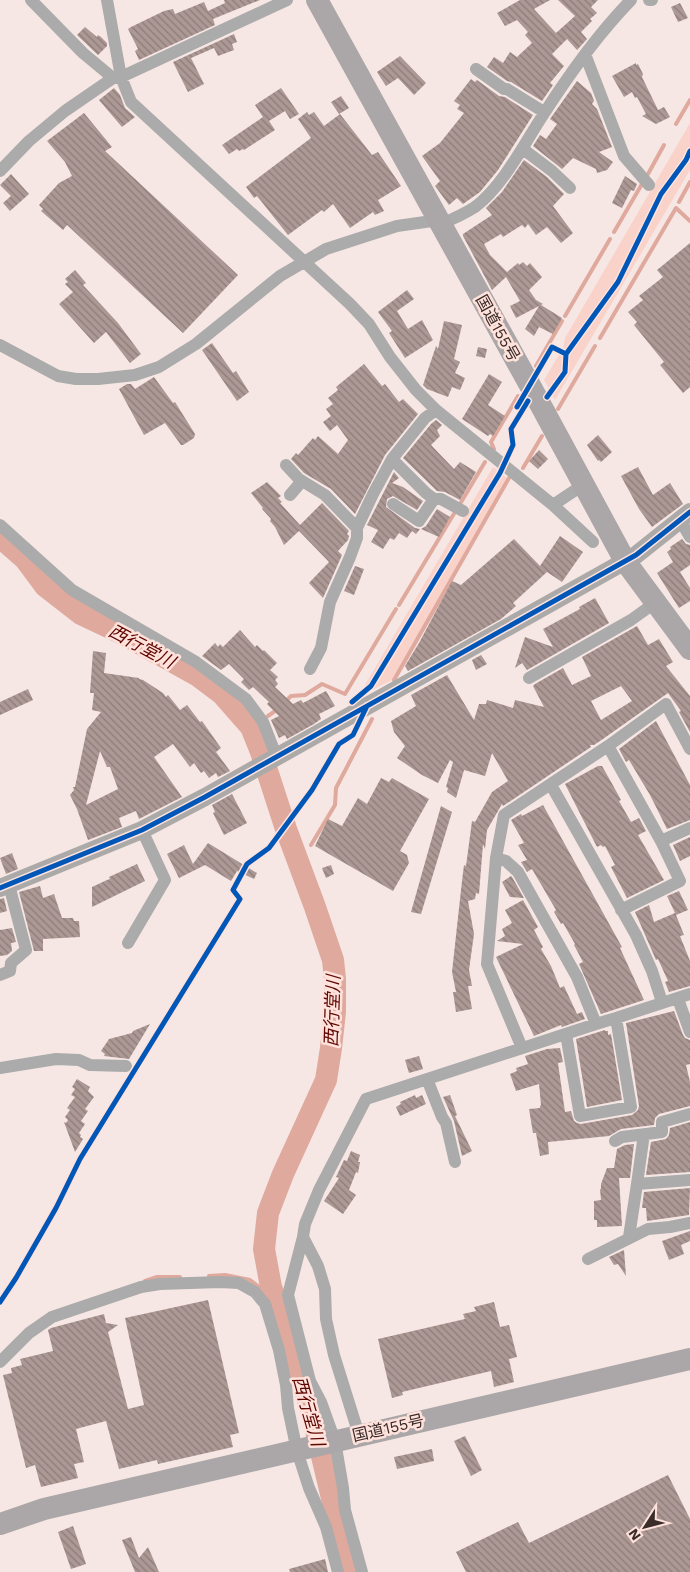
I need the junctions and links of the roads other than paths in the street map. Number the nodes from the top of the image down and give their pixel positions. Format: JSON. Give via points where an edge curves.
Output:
{"nodes":[{"id":1,"x":31,"y":0,"type":"edge"},
{"id":2,"x":107,"y":0,"type":"edge"},
{"id":3,"x":287,"y":0,"type":"edge"},
{"id":4,"x":317,"y":0,"type":"edge"},
{"id":5,"x":631,"y":0,"type":"edge"},
{"id":6,"x":585,"y":54,"type":"junction"},
{"id":7,"x":476,"y":69,"type":"dead end"},
{"id":8,"x":117,"y":78,"type":"junction"},
{"id":9,"x":544,"y":112,"type":"junction"},
{"id":10,"x":523,"y":149,"type":"junction"},
{"id":11,"x":0,"y":171,"type":"edge"},
{"id":12,"x":648,"y":185,"type":"dead end"},
{"id":13,"x":570,"y":188,"type":"dead end"},
{"id":14,"x":440,"y":222,"type":"junction"},
{"id":15,"x":304,"y":262,"type":"junction"},
{"id":16,"x":0,"y":345,"type":"edge"},
{"id":17,"x":436,"y":410,"type":"junction"},
{"id":18,"x":392,"y":460,"type":"junction"},
{"id":19,"x":286,"y":465,"type":"dead end"},
{"id":20,"x":302,"y":481,"type":"junction"},
{"id":21,"x":583,"y":484,"type":"junction"},
{"id":22,"x":290,"y":496,"type":"dead end"},
{"id":23,"x":434,"y":498,"type":"junction"},
{"id":24,"x":393,"y":504,"type":"dead end"},
{"id":25,"x":553,"y":505,"type":"junction"},
{"id":26,"x":463,"y":511,"type":"dead end"},
{"id":27,"x":685,"y":516,"type":"edge"},
{"id":28,"x":0,"y":525,"type":"edge"},
{"id":29,"x":357,"y":528,"type":"junction"},
{"id":30,"x":690,"y":537,"type":"edge"},
{"id":31,"x":593,"y":542,"type":"dead end"},
{"id":32,"x":625,"y":561,"type":"junction"},
{"id":33,"x":656,"y":602,"type":"junction"},
{"id":34,"x":690,"y":648,"type":"edge"},
{"id":35,"x":310,"y":669,"type":"dead end"},
{"id":36,"x":530,"y":678,"type":"dead end"},
{"id":37,"x":608,"y":746,"type":"junction"},
{"id":38,"x":690,"y":749,"type":"edge"},
{"id":39,"x":275,"y":759,"type":"junction"},
{"id":40,"x":551,"y":785,"type":"junction"},
{"id":41,"x":690,"y":828,"type":"edge"},
{"id":42,"x":142,"y":830,"type":"junction"},
{"id":43,"x":661,"y":841,"type":"junction"},
{"id":44,"x":496,"y":858,"type":"junction"},
{"id":45,"x":5,"y":887,"type":"edge"},
{"id":46,"x":622,"y":910,"type":"junction"},
{"id":47,"x":128,"y":943,"type":"dead end"},
{"id":48,"x":0,"y":975,"type":"edge"},
{"id":49,"x":684,"y":996,"type":"edge"},
{"id":50,"x":662,"y":1002,"type":"junction"},
{"id":51,"x":616,"y":1018,"type":"junction"},
{"id":52,"x":596,"y":1024,"type":"junction"},
{"id":53,"x":690,"y":1032,"type":"edge"},
{"id":54,"x":566,"y":1034,"type":"junction"},
{"id":55,"x":522,"y":1048,"type":"junction"},
{"id":56,"x":126,"y":1066,"type":"dead end"},
{"id":57,"x":0,"y":1068,"type":"edge"},
{"id":58,"x":427,"y":1079,"type":"junction"},
{"id":59,"x":690,"y":1114,"type":"edge"},
{"id":60,"x":615,"y":1141,"type":"dead end"},
{"id":61,"x":643,"y":1141,"type":"dead end"},
{"id":62,"x":455,"y":1162,"type":"dead end"},
{"id":63,"x":690,"y":1180,"type":"edge"},
{"id":64,"x":637,"y":1184,"type":"junction"},
{"id":65,"x":690,"y":1223,"type":"edge"},
{"id":66,"x":303,"y":1237,"type":"junction"},
{"id":67,"x":629,"y":1237,"type":"junction"},
{"id":68,"x":588,"y":1259,"type":"dead end"},
{"id":69,"x":690,"y":1359,"type":"edge"},
{"id":70,"x":0,"y":1362,"type":"edge"},
{"id":71,"x":359,"y":1435,"type":"junction"},
{"id":72,"x":332,"y":1442,"type":"junction"},
{"id":73,"x":299,"y":1451,"type":"junction"},
{"id":74,"x":0,"y":1524,"type":"edge"},
{"id":75,"x":338,"y":1572,"type":"edge"},
{"id":76,"x":362,"y":1572,"type":"edge"}],
"edges":[{"from":1,"to":8,"type":"street","via":[[83,54]]},
{"from":2,"to":8,"type":"street"},
{"from":3,"to":8,"type":"street"},
{"from":4,"to":14,"type":"highway","name":"国道155号"},
{"from":5,"to":6,"type":"street"},
{"from":6,"to":9,"type":"street"},
{"from":6,"to":12,"type":"street","via":[[624,156]]},
{"from":7,"to":9,"type":"street"},
{"from":8,"to":11,"type":"street","via":[[65,111]]},
{"from":8,"to":15,"type":"street","via":[[131,102]]},
{"from":9,"to":10,"type":"street"},
{"from":10,"to":13,"type":"street"},
{"from":10,"to":14,"type":"street","via":[[476,206],[459,217]]},
{"from":14,"to":15,"type":"street","via":[[397,226],[370,233],[326,248]]},
{"from":14,"to":21,"type":"highway","name":"国道155号"},
{"from":15,"to":16,"type":"street","via":[[280,276],[196,344],[159,367],[134,375],[98,379],[58,376]]},
{"from":15,"to":17,"type":"street","via":[[369,324],[390,357]]},
{"from":17,"to":18,"type":"street","via":[[424,418]]},
{"from":17,"to":25,"type":"street"},
{"from":18,"to":23,"type":"street"},
{"from":18,"to":29,"type":"street"},
{"from":19,"to":20,"type":"street"},
{"from":20,"to":22,"type":"street"},
{"from":20,"to":29,"type":"street","via":[[325,495]]},
{"from":21,"to":25,"type":"street"},
{"from":21,"to":32,"type":"highway","name":"国道155号"},
{"from":23,"to":24,"type":"street","via":[[419,521]]},
{"from":23,"to":26,"type":"street"},
{"from":25,"to":31,"type":"street"},
{"from":27,"to":30,"type":"street"},
{"from":27,"to":32,"type":"street"},
{"from":28,"to":39,"type":"street","via":[[72,590],[196,662],[246,699],[263,722]]},
{"from":29,"to":35,"type":"street","via":[[357,538],[330,602],[321,648]]},
{"from":32,"to":33,"type":"highway","name":"国道155号"},
{"from":32,"to":39,"type":"street"},
{"from":33,"to":34,"type":"highway","name":"国道155号"},
{"from":33,"to":36,"type":"street","via":[[631,620]]},
{"from":37,"to":38,"type":"street","via":[[666,704]]},
{"from":37,"to":40,"type":"street"},
{"from":37,"to":43,"type":"street"},
{"from":39,"to":42,"type":"street"},
{"from":40,"to":44,"type":"street","via":[[504,815]]},
{"from":40,"to":46,"type":"street"},
{"from":41,"to":43,"type":"street"},
{"from":42,"to":45,"type":"street"},
{"from":42,"to":47,"type":"street","via":[[165,880]]},
{"from":43,"to":46,"type":"street","via":[[680,881]]},
{"from":44,"to":52,"type":"street","via":[[506,861],[518,872],[576,977]]},
{"from":44,"to":55,"type":"street","via":[[487,964]]},
{"from":45,"to":48,"type":"street","via":[[26,950],[11,963],[10,971]]},
{"from":46,"to":50,"type":"street","via":[[636,934]]},
{"from":49,"to":50,"type":"street"},
{"from":49,"to":53,"type":"street"},
{"from":50,"to":51,"type":"street"},
{"from":51,"to":52,"type":"street"},
{"from":51,"to":54,"type":"street","via":[[631,1107],[580,1116]]},
{"from":52,"to":54,"type":"street"},
{"from":54,"to":55,"type":"street"},
{"from":55,"to":58,"type":"street"},
{"from":56,"to":57,"type":"street","via":[[56,1059]]},
{"from":58,"to":62,"type":"street","via":[[446,1122]]},
{"from":58,"to":66,"type":"street","via":[[366,1099],[319,1190]]},
{"from":59,"to":60,"type":"street","via":[[662,1122],[662,1132],[622,1137]]},
{"from":61,"to":64,"type":"street"},
{"from":63,"to":64,"type":"street"},
{"from":64,"to":67,"type":"street"},
{"from":65,"to":67,"type":"street","via":[[648,1229]]},
{"from":66,"to":71,"type":"street","via":[[318,1266],[325,1289],[326,1319],[334,1355]]},
{"from":66,"to":72,"type":"street","via":[[288,1295],[310,1381],[321,1402]]},
{"from":67,"to":68,"type":"street"},
{"from":69,"to":71,"type":"highway","name":"国道155号"},
{"from":70,"to":73,"type":"street","via":[[29,1333],[52,1317],[87,1304],[160,1284],[239,1283],[255,1292],[265,1304],[279,1350]]},
{"from":71,"to":72,"type":"highway","name":"国道155号"},
{"from":72,"to":73,"type":"highway","name":"国道155号"},
{"from":72,"to":76,"type":"street","via":[[343,1488],[344,1510]]},
{"from":73,"to":74,"type":"highway","name":"国道155号","via":[[44,1510]]},
{"from":73,"to":75,"type":"street"}]}
